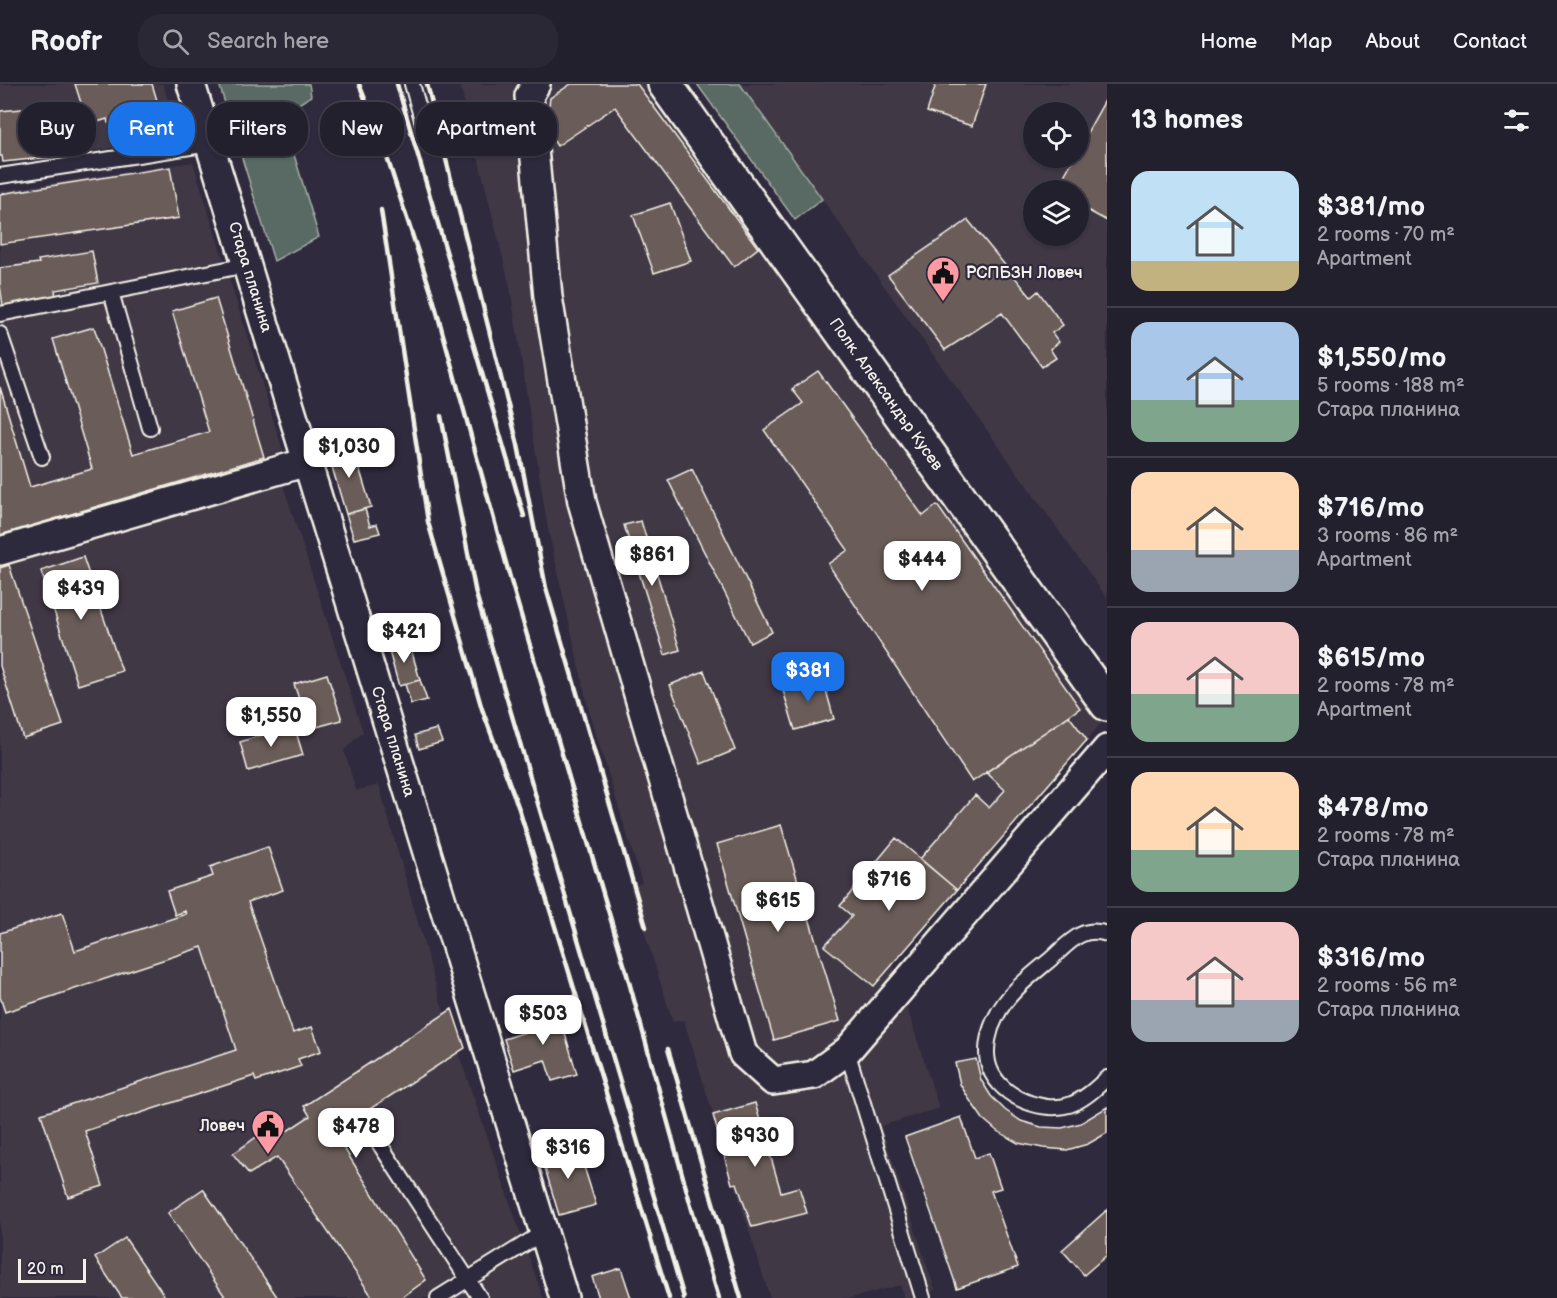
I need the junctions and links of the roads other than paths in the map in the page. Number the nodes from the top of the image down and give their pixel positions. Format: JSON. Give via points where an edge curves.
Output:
{"nodes":[{"id":1,"x":191,"y":84,"type":"edge"},
{"id":2,"x":412,"y":84,"type":"edge"},
{"id":3,"x":536,"y":84,"type":"edge"},
{"id":4,"x":665,"y":84,"type":"edge"},
{"id":5,"x":417,"y":102,"type":"edge"},
{"id":6,"x":207,"y":135,"type":"edge"},
{"id":7,"x":207,"y":144,"type":"edge"},
{"id":8,"x":214,"y":156,"type":"edge"},
{"id":9,"x":0,"y":176,"type":"edge"},
{"id":10,"x":247,"y":265,"type":"junction"},
{"id":11,"x":111,"y":292,"type":"junction"},
{"id":12,"x":0,"y":314,"type":"edge"},
{"id":13,"x":0,"y":334,"type":"edge"},
{"id":14,"x":150,"y":429,"type":"dead end"},
{"id":15,"x":42,"y":457,"type":"dead end"},
{"id":16,"x":307,"y":462,"type":"junction"},
{"id":17,"x":0,"y":551,"type":"edge"},
{"id":18,"x":1107,"y":702,"type":"edge"},
{"id":19,"x":1107,"y":749,"type":"edge"},
{"id":20,"x":1107,"y":934,"type":"edge"},
{"id":21,"x":847,"y":1051,"type":"junction"},
{"id":22,"x":1107,"y":1078,"type":"edge"},
{"id":23,"x":379,"y":1143,"type":"dead end"},
{"id":24,"x":544,"y":1232,"type":"junction"},
{"id":25,"x":467,"y":1279,"type":"junction"},
{"id":26,"x":438,"y":1298,"type":"edge"},
{"id":27,"x":480,"y":1298,"type":"edge"},
{"id":28,"x":564,"y":1298,"type":"edge"},
{"id":29,"x":922,"y":1298,"type":"edge"}],
"edges":[{"from":1,"to":6,"type":"street","name":"Стара планина"},
{"from":2,"to":5,"type":"lane"},
{"from":3,"to":21,"type":"street","via":[[529,96],[548,297],[582,502],[743,1054],[773,1082],[814,1075]]},
{"from":4,"to":18,"type":"street","name":"Полк. Александър Кусев"},
{"from":7,"to":9,"type":"lane"},
{"from":8,"to":10,"type":"street","name":"Стара планина"},
{"from":10,"to":11,"type":"lane"},
{"from":10,"to":16,"type":"street","name":"Стара планина"},
{"from":11,"to":12,"type":"lane"},
{"from":11,"to":14,"type":"lane"},
{"from":13,"to":15,"type":"lane"},
{"from":16,"to":17,"type":"street"},
{"from":16,"to":24,"type":"street","name":"Стара планина"},
{"from":19,"to":21,"type":"street"},
{"from":20,"to":22,"type":"lane","via":[[1080,934],[1009,995],[995,1018],[988,1041],[988,1063],[997,1082],[1014,1095],[1049,1108],[1070,1105]]},
{"from":21,"to":29,"type":"lane"},
{"from":23,"to":25,"type":"lane"},
{"from":24,"to":25,"type":"lane"},
{"from":24,"to":28,"type":"street","name":"Стара планина"},
{"from":25,"to":26,"type":"lane"},
{"from":25,"to":27,"type":"lane"}]}
